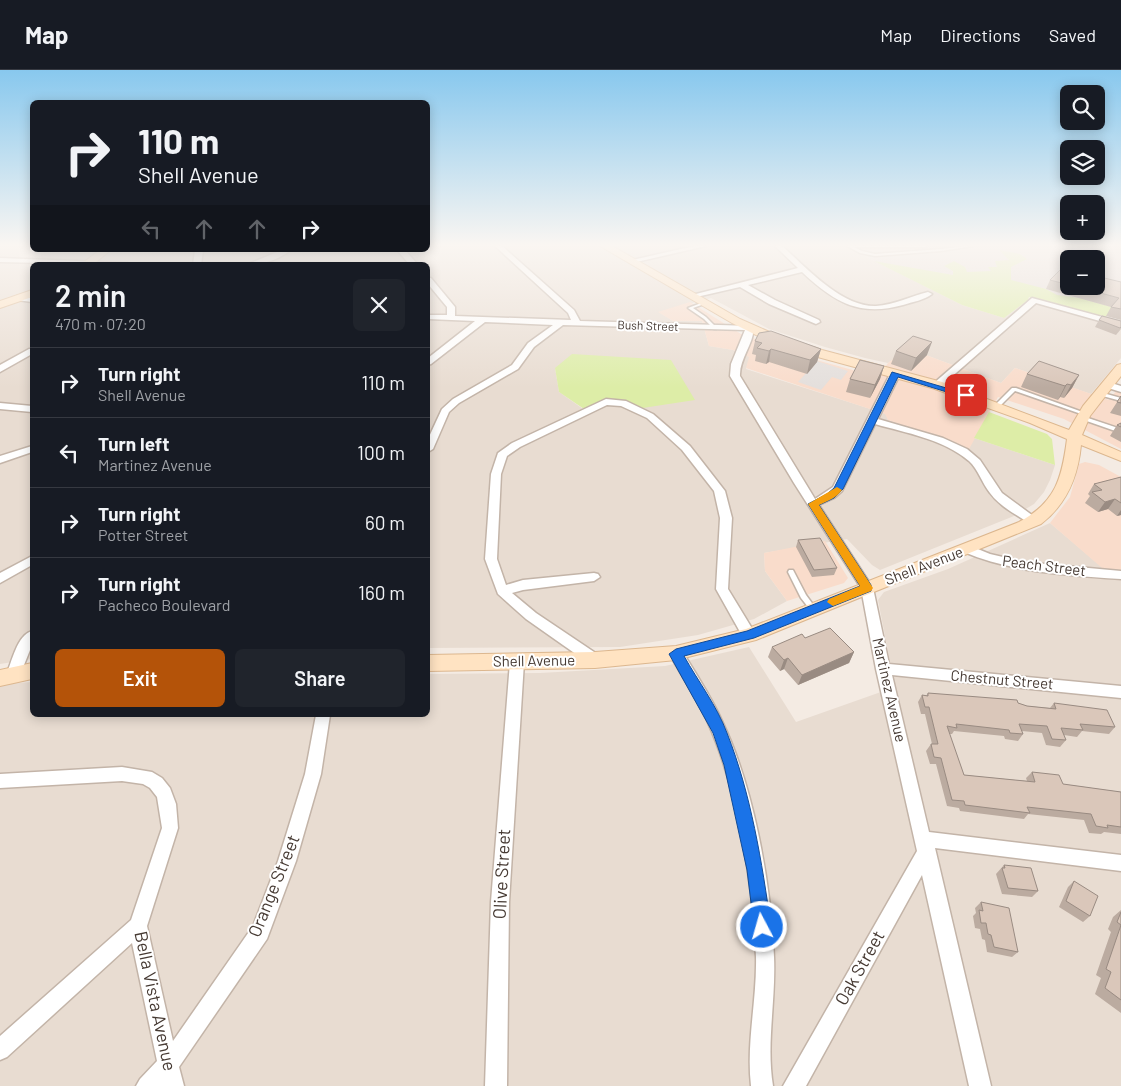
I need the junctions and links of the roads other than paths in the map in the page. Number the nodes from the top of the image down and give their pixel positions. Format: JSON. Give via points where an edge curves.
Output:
{"nodes":[{"id":1,"x":439,"y":293,"type":"edge"},
{"id":2,"x":550,"y":293,"type":"edge"},
{"id":3,"x":688,"y":293,"type":"edge"},
{"id":4,"x":703,"y":293,"type":"edge"},
{"id":5,"x":757,"y":293,"type":"edge"},
{"id":6,"x":833,"y":293,"type":"edge"},
{"id":7,"x":30,"y":294,"type":"edge"},
{"id":8,"x":928,"y":294,"type":"dead end"},
{"id":9,"x":692,"y":296,"type":"junction"},
{"id":10,"x":20,"y":298,"type":"junction"},
{"id":11,"x":30,"y":300,"type":"edge"},
{"id":12,"x":705,"y":303,"type":"junction"},
{"id":13,"x":448,"y":304,"type":"junction"},
{"id":14,"x":0,"y":305,"type":"edge"},
{"id":15,"x":564,"y":306,"type":"junction"},
{"id":16,"x":430,"y":317,"type":"edge"},
{"id":17,"x":451,"y":317,"type":"junction"},
{"id":18,"x":483,"y":319,"type":"junction"},
{"id":19,"x":546,"y":321,"type":"junction"},
{"id":20,"x":562,"y":322,"type":"junction"},
{"id":21,"x":576,"y":322,"type":"junction"},
{"id":22,"x":816,"y":322,"type":"dead end"},
{"id":23,"x":1121,"y":325,"type":"edge"},
{"id":24,"x":715,"y":328,"type":"junction"},
{"id":25,"x":750,"y":328,"type":"junction"},
{"id":26,"x":30,"y":352,"type":"edge"},
{"id":27,"x":430,"y":360,"type":"edge"},
{"id":28,"x":1121,"y":368,"type":"edge"},
{"id":29,"x":0,"y":370,"type":"edge"},
{"id":30,"x":895,"y":374,"type":"junction"},
{"id":31,"x":938,"y":385,"type":"junction"},
{"id":32,"x":1104,"y":389,"type":"junction"},
{"id":33,"x":1121,"y":389,"type":"edge"},
{"id":34,"x":1121,"y":400,"type":"edge"},
{"id":35,"x":0,"y":406,"type":"edge"},
{"id":36,"x":997,"y":406,"type":"junction"},
{"id":37,"x":30,"y":409,"type":"edge"},
{"id":38,"x":1084,"y":416,"type":"junction"},
{"id":39,"x":872,"y":420,"type":"junction"},
{"id":40,"x":1121,"y":431,"type":"edge"},
{"id":41,"x":1074,"y":436,"type":"junction"},
{"id":42,"x":430,"y":445,"type":"edge"},
{"id":43,"x":1091,"y":445,"type":"junction"},
{"id":44,"x":30,"y":450,"type":"edge"},
{"id":45,"x":1121,"y":457,"type":"edge"},
{"id":46,"x":0,"y":460,"type":"edge"},
{"id":47,"x":1121,"y":469,"type":"edge"},
{"id":48,"x":813,"y":504,"type":"junction"},
{"id":49,"x":1034,"y":521,"type":"junction"},
{"id":50,"x":968,"y":549,"type":"junction"},
{"id":51,"x":30,"y":561,"type":"edge"},
{"id":52,"x":792,"y":572,"type":"dead end"},
{"id":53,"x":1121,"y":574,"type":"edge"},
{"id":54,"x":594,"y":577,"type":"dead end"},
{"id":55,"x":0,"y":579,"type":"edge"},
{"id":56,"x":867,"y":588,"type":"junction"},
{"id":57,"x":502,"y":591,"type":"junction"},
{"id":58,"x":814,"y":610,"type":"junction"},
{"id":59,"x":750,"y":635,"type":"junction"},
{"id":60,"x":30,"y":638,"type":"edge"},
{"id":61,"x":676,"y":654,"type":"junction"},
{"id":62,"x":595,"y":660,"type":"junction"},
{"id":63,"x":517,"y":662,"type":"junction"},
{"id":64,"x":430,"y":663,"type":"edge"},
{"id":65,"x":883,"y":669,"type":"junction"},
{"id":66,"x":15,"y":675,"type":"edge"},
{"id":67,"x":1121,"y":692,"type":"edge"},
{"id":68,"x":324,"y":717,"type":"edge"},
{"id":69,"x":0,"y":781,"type":"edge"},
{"id":70,"x":925,"y":845,"type":"junction"},
{"id":71,"x":1121,"y":863,"type":"edge"},
{"id":72,"x":138,"y":926,"type":"junction"},
{"id":73,"x":0,"y":1050,"type":"edge"},
{"id":74,"x":170,"y":1063,"type":"junction"},
{"id":75,"x":147,"y":1086,"type":"edge"},
{"id":76,"x":173,"y":1086,"type":"edge"},
{"id":77,"x":496,"y":1086,"type":"edge"},
{"id":78,"x":762,"y":1086,"type":"edge"},
{"id":79,"x":794,"y":1086,"type":"edge"},
{"id":80,"x":980,"y":1086,"type":"edge"}],
"edges":[{"from":1,"to":13,"type":"street"},
{"from":2,"to":15,"type":"street"},
{"from":3,"to":9,"type":"street"},
{"from":4,"to":9,"type":"street"},
{"from":5,"to":22,"type":"street"},
{"from":6,"to":8,"type":"street","via":[[856,306],[886,306]]},
{"from":7,"to":10,"type":"street"},
{"from":9,"to":12,"type":"street"},
{"from":10,"to":11,"type":"street"},
{"from":10,"to":14,"type":"street"},
{"from":12,"to":24,"type":"lane","via":[[690,308]]},
{"from":12,"to":25,"type":"street"},
{"from":13,"to":16,"type":"street","via":[[444,310]]},
{"from":13,"to":17,"type":"street"},
{"from":15,"to":19,"type":"street","via":[[565,312]]},
{"from":15,"to":21,"type":"street"},
{"from":16,"to":17,"type":"street","name":"Bush Street"},
{"from":17,"to":18,"type":"street","name":"Bush Street"},
{"from":18,"to":19,"type":"street","name":"Bush Street"},
{"from":18,"to":27,"type":"street"},
{"from":19,"to":20,"type":"street","name":"Bush Street"},
{"from":20,"to":21,"type":"street","name":"Bush Street"},
{"from":20,"to":42,"type":"street","via":[[531,345],[515,367],[456,401],[445,411]]},
{"from":21,"to":24,"type":"street","name":"Bush Street"},
{"from":23,"to":31,"type":"street","via":[[1036,300]]},
{"from":24,"to":25,"type":"street","name":"Bush Street"},
{"from":25,"to":30,"type":"street","via":[[818,353]]},
{"from":25,"to":48,"type":"street","name":"Martinez Avenue","via":[[735,365],[735,376]]},
{"from":26,"to":29,"type":"street"},
{"from":28,"to":32,"type":"street","name":"Shell Avenue"},
{"from":30,"to":31,"type":"street"},
{"from":30,"to":39,"type":"street"},
{"from":31,"to":36,"type":"street"},
{"from":32,"to":33,"type":"street"},
{"from":32,"to":34,"type":"lane"},
{"from":32,"to":38,"type":"street","name":"Shell Avenue"},
{"from":35,"to":37,"type":"street"},
{"from":36,"to":38,"type":"lane","via":[[1014,389]]},
{"from":36,"to":41,"type":"street"},
{"from":38,"to":40,"type":"lane"},
{"from":38,"to":41,"type":"street","name":"Shell Avenue"},
{"from":39,"to":48,"type":"street","via":[[838,489]]},
{"from":39,"to":49,"type":"street","via":[[937,440],[963,452],[981,467],[1001,499]]},
{"from":41,"to":43,"type":"street"},
{"from":41,"to":49,"type":"street","name":"Shell Avenue","via":[[1064,490],[1050,510]]},
{"from":43,"to":45,"type":"street"},
{"from":43,"to":47,"type":"street","via":[[1100,457]]},
{"from":44,"to":46,"type":"street"},
{"from":48,"to":56,"type":"street","name":"Martinez Avenue"},
{"from":49,"to":50,"type":"street","name":"Shell Avenue"},
{"from":50,"to":53,"type":"street","name":"Peach Street","via":[[1016,565]]},
{"from":50,"to":56,"type":"street","name":"Shell Avenue"},
{"from":51,"to":55,"type":"street"},
{"from":52,"to":58,"type":"lane","via":[[803,596]]},
{"from":54,"to":57,"type":"street","via":[[523,585]]},
{"from":56,"to":58,"type":"street","name":"Shell Avenue"},
{"from":56,"to":65,"type":"street","name":"Martinez Avenue"},
{"from":57,"to":59,"type":"street","via":[[491,559],[496,474],[502,455],[516,445],[606,402],[623,403],[650,416],[686,448],[719,491],[726,518],[722,589]]},
{"from":57,"to":62,"type":"street","via":[[531,616]]},
{"from":58,"to":59,"type":"street","name":"Shell Avenue"},
{"from":59,"to":61,"type":"street","name":"Shell Avenue"},
{"from":60,"to":66,"type":"street"},
{"from":61,"to":62,"type":"street","name":"Shell Avenue"},
{"from":61,"to":78,"type":"street","via":[[720,732],[731,765],[755,870],[765,958],[760,1061]]},
{"from":62,"to":63,"type":"street","name":"Shell Avenue"},
{"from":63,"to":64,"type":"street","name":"Shell Avenue"},
{"from":63,"to":77,"type":"street","name":"Olive Street","via":[[500,902]]},
{"from":65,"to":67,"type":"street","name":"Chestnut Street"},
{"from":65,"to":70,"type":"street","name":"Martinez Avenue"},
{"from":68,"to":74,"type":"street","name":"Orange Street","via":[[313,774],[290,853],[260,932]]},
{"from":69,"to":72,"type":"street","name":"Bella Vista Avenue","via":[[122,774],[146,777],[156,783],[168,804],[170,828]]},
{"from":70,"to":71,"type":"street"},
{"from":70,"to":79,"type":"street","name":"Oak Street"},
{"from":70,"to":80,"type":"street","name":"Martinez Avenue"},
{"from":72,"to":73,"type":"street"},
{"from":72,"to":74,"type":"street","name":"Bella Vista Avenue"},
{"from":74,"to":75,"type":"street","name":"Orange Street"},
{"from":74,"to":76,"type":"street","name":"Bella Vista Avenue"}]}
